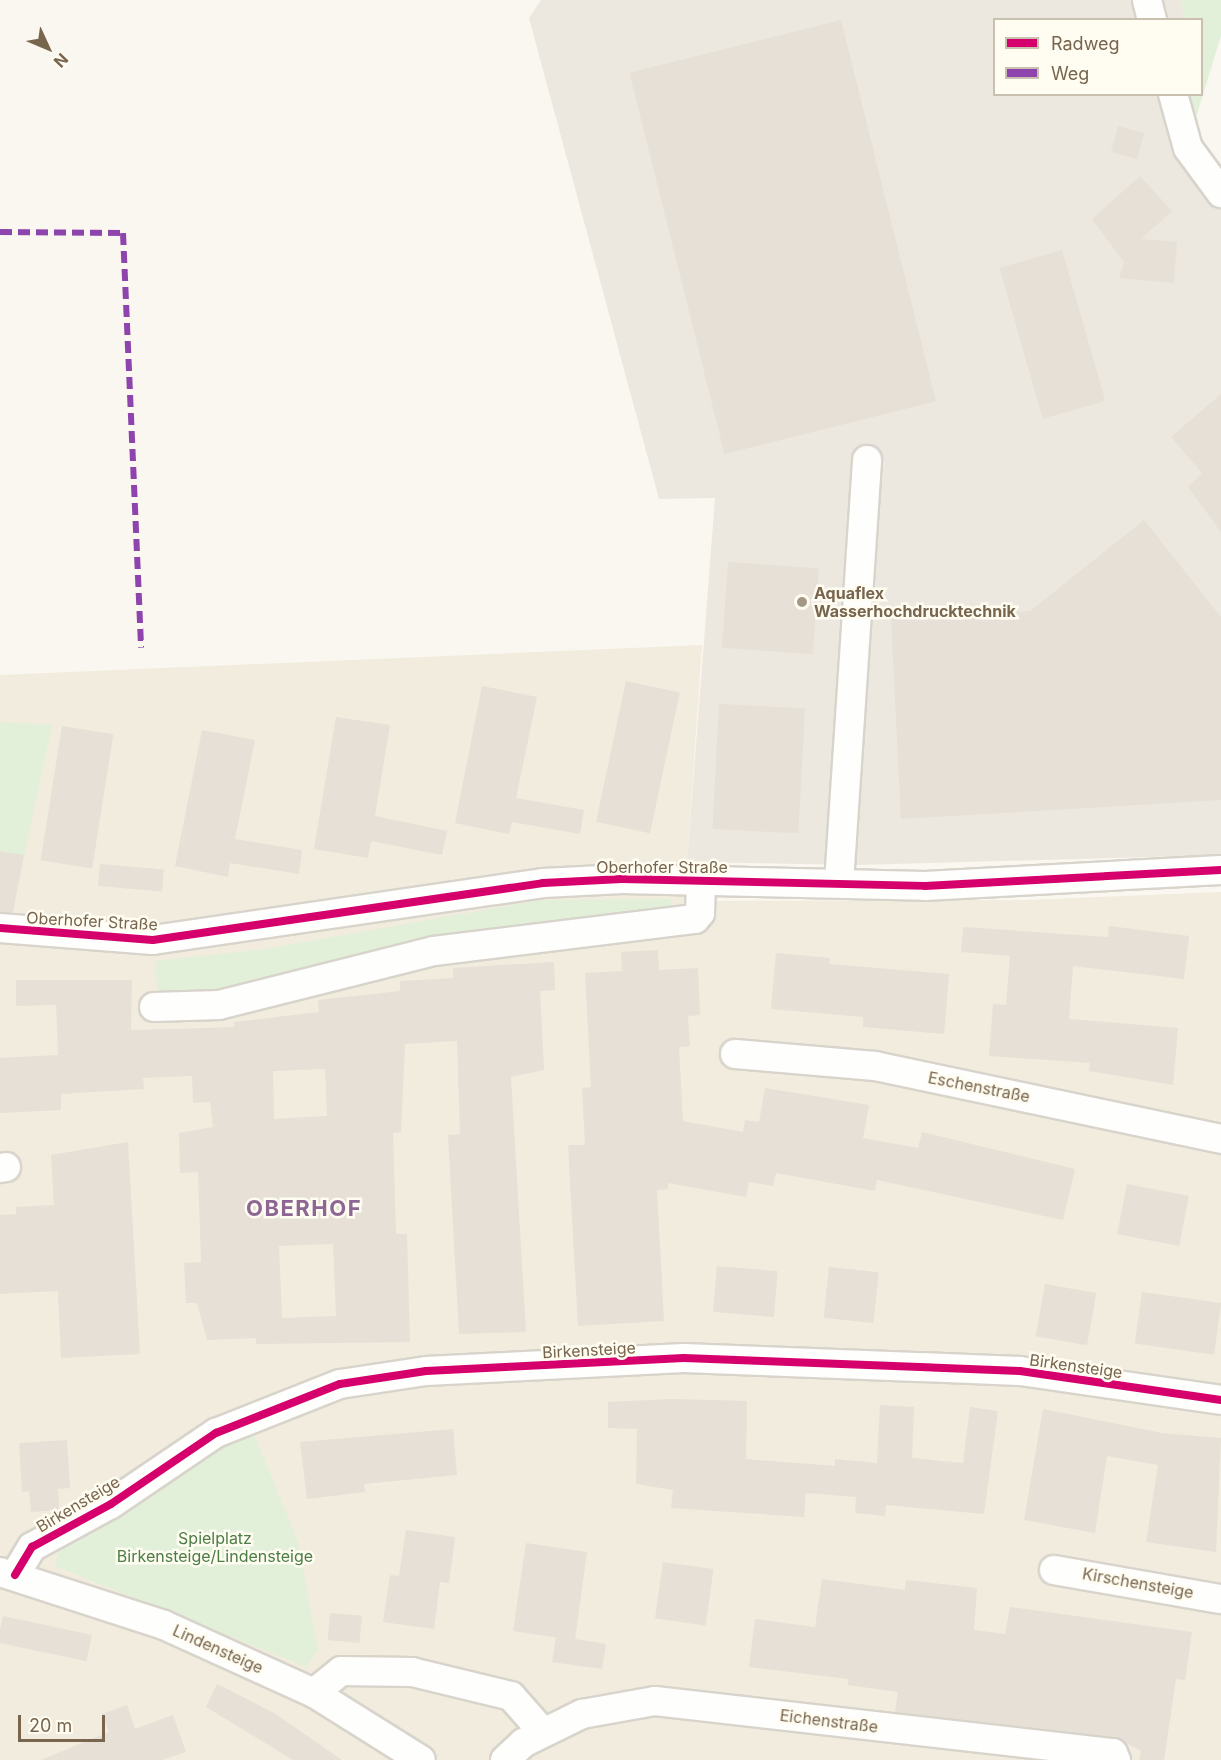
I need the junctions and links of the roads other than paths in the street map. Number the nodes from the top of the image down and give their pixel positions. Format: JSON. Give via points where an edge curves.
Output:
{"nodes":[{"id":1,"x":1147,"y":0,"type":"edge"},
{"id":2,"x":1152,"y":18,"type":"edge"},
{"id":3,"x":1174,"y":96,"type":"edge"},
{"id":4,"x":1221,"y":193,"type":"edge"},
{"id":5,"x":867,"y":460,"type":"dead end"},
{"id":6,"x":1221,"y":870,"type":"edge"},
{"id":7,"x":701,"y":880,"type":"junction"},
{"id":8,"x":839,"y":883,"type":"junction"},
{"id":9,"x":0,"y":928,"type":"edge"},
{"id":10,"x":154,"y":1007,"type":"dead end"},
{"id":11,"x":735,"y":1054,"type":"dead end"},
{"id":12,"x":1221,"y":1139,"type":"edge"},
{"id":13,"x":1221,"y":1400,"type":"edge"},
{"id":14,"x":1054,"y":1570,"type":"dead end"},
{"id":15,"x":8,"y":1573,"type":"edge"},
{"id":16,"x":1221,"y":1599,"type":"edge"},
{"id":17,"x":314,"y":1693,"type":"junction"},
{"id":18,"x":542,"y":1731,"type":"junction"},
{"id":19,"x":421,"y":1760,"type":"edge"},
{"id":20,"x":505,"y":1760,"type":"edge"},
{"id":21,"x":1116,"y":1760,"type":"edge"}],
"edges":[{"from":1,"to":2,"type":"street"},
{"from":3,"to":4,"type":"street","via":[[1188,148]]},
{"from":5,"to":8,"type":"street"},
{"from":6,"to":8,"type":"street","name":"Oberhofer Straße","via":[[983,884]]},
{"from":7,"to":8,"type":"street","name":"Oberhofer Straße"},
{"from":7,"to":9,"type":"street","name":"Oberhofer Straße","via":[[479,890],[294,924],[153,940]]},
{"from":7,"to":10,"type":"street","name":"Oberhofer Straße","via":[[700,914],[695,919],[434,951],[219,1005]]},
{"from":11,"to":12,"type":"street","name":"Eschenstraße","via":[[875,1066]]},
{"from":13,"to":15,"type":"street","name":"Birkensteige","via":[[1020,1371],[684,1358],[426,1371],[340,1384],[250,1416],[32,1547]]},
{"from":14,"to":16,"type":"street","name":"Kirschensteige"},
{"from":15,"to":17,"type":"street","name":"Lindensteige","via":[[164,1625]]},
{"from":17,"to":18,"type":"street","via":[[341,1671],[412,1672],[511,1696]]},
{"from":17,"to":19,"type":"street","name":"Lindensteige"},
{"from":18,"to":20,"type":"street","name":"Eichenstraße"},
{"from":18,"to":21,"type":"street","name":"Eichenstraße","via":[[582,1714],[655,1701],[1113,1753]]}]}
